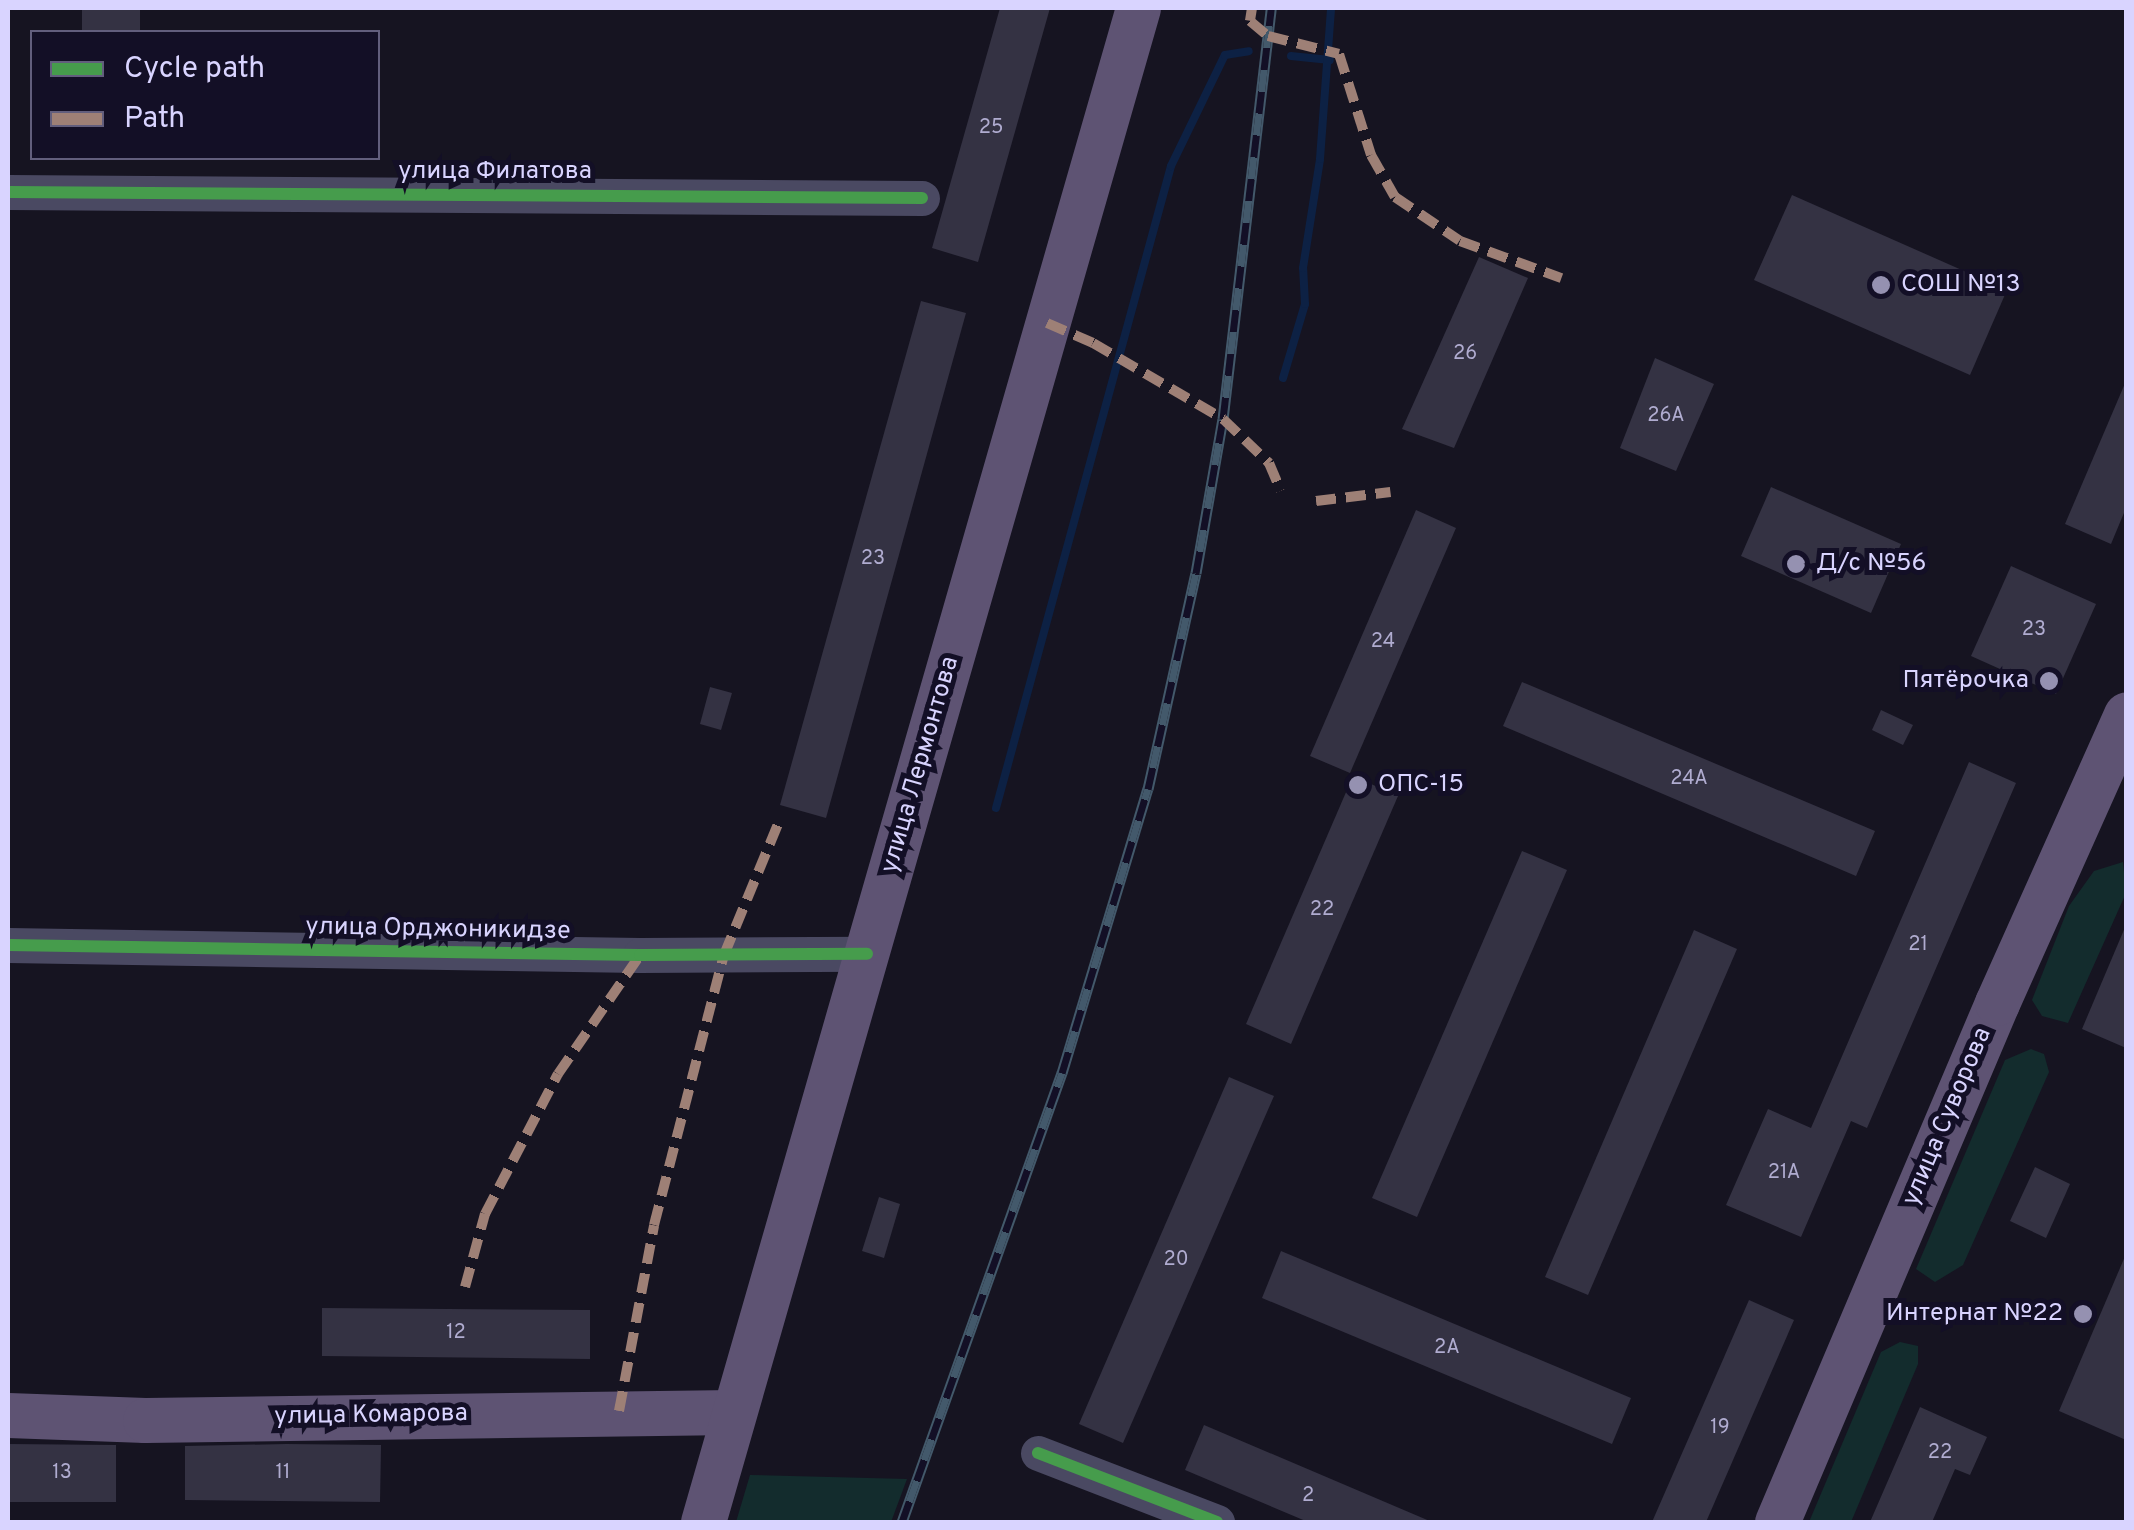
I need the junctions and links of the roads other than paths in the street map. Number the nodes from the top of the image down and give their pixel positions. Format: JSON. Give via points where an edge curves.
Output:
{"nodes":[{"id":1,"x":1138,"y":8,"type":"edge"},
{"id":2,"x":8,"y":192,"type":"edge"},
{"id":3,"x":922,"y":198,"type":"dead end"},
{"id":4,"x":2126,"y":714,"type":"edge"},
{"id":5,"x":8,"y":945,"type":"edge"},
{"id":6,"x":867,"y":954,"type":"junction"},
{"id":7,"x":734,"y":1412,"type":"junction"},
{"id":8,"x":8,"y":1415,"type":"edge"},
{"id":9,"x":1038,"y":1454,"type":"dead end"},
{"id":10,"x":702,"y":1522,"type":"edge"},
{"id":11,"x":1218,"y":1522,"type":"edge"},
{"id":12,"x":1776,"y":1522,"type":"edge"}],
"edges":[{"from":1,"to":6,"type":"main road","name":"улица Лермонтова"},
{"from":2,"to":3,"type":"street","name":"улица Филатова"},
{"from":4,"to":12,"type":"main road","name":"улица Суворова"},
{"from":5,"to":6,"type":"street","name":"улица Орджоникидзе"},
{"from":6,"to":7,"type":"main road","name":"улица Лермонтова"},
{"from":7,"to":8,"type":"main road","name":"улица Комарова","via":[[145,1420]]},
{"from":7,"to":10,"type":"main road","name":"улица Лермонтова"},
{"from":9,"to":11,"type":"street"}]}
